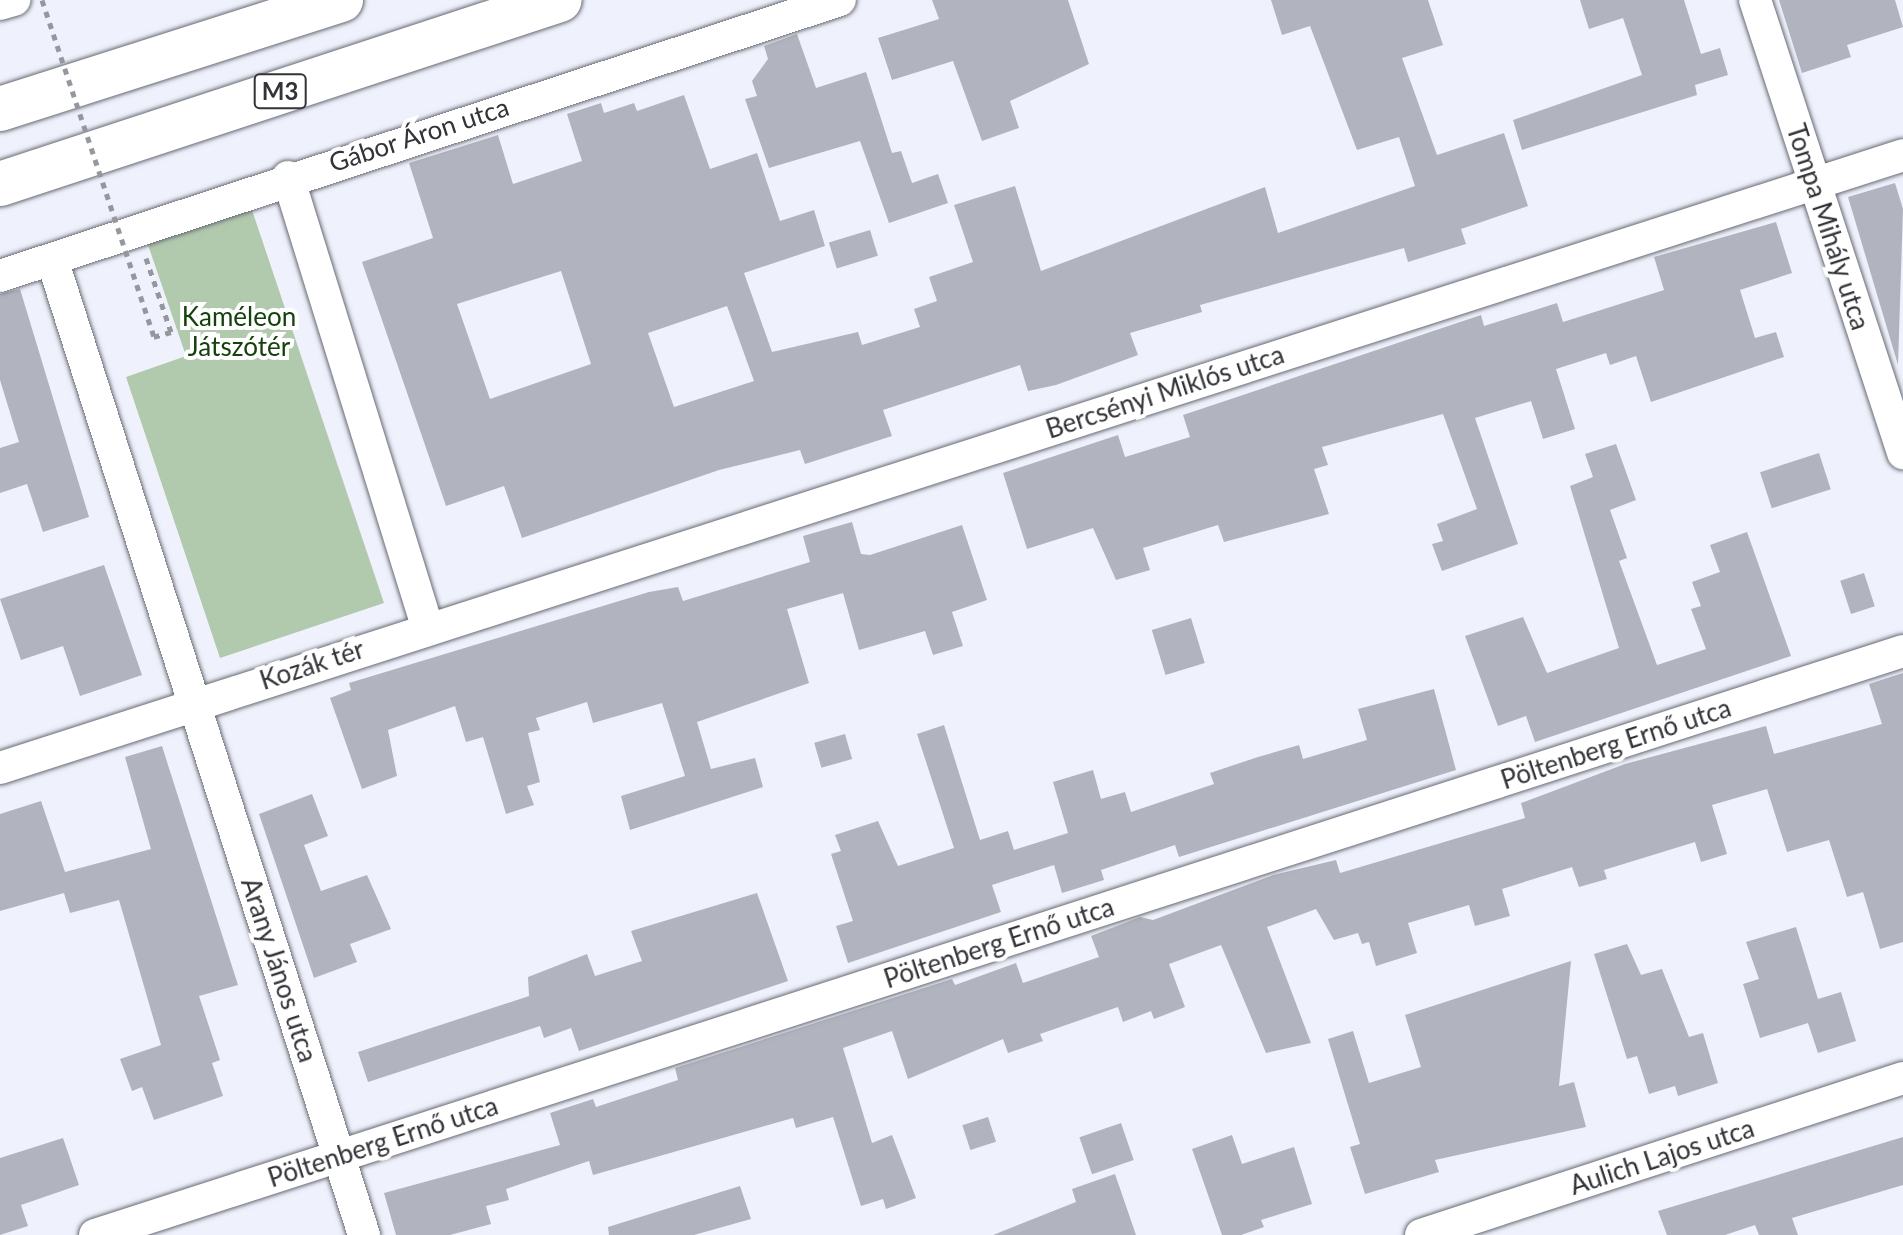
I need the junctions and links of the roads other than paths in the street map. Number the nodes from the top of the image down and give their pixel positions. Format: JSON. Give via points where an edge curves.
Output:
{"nodes":[{"id":1,"x":14,"y":0,"type":"edge"},
{"id":2,"x":341,"y":0,"type":"edge"},
{"id":3,"x":560,"y":0,"type":"edge"},
{"id":4,"x":840,"y":0,"type":"edge"},
{"id":5,"x":1755,"y":0,"type":"edge"},
{"id":6,"x":0,"y":4,"type":"edge"},
{"id":7,"x":0,"y":109,"type":"edge"},
{"id":8,"x":1903,"y":155,"type":"edge"},
{"id":9,"x":288,"y":177,"type":"junction"},
{"id":10,"x":0,"y":184,"type":"edge"},
{"id":11,"x":1814,"y":185,"type":"junction"},
{"id":12,"x":52,"y":259,"type":"junction"},
{"id":13,"x":0,"y":276,"type":"edge"},
{"id":14,"x":1903,"y":453,"type":"edge"},
{"id":15,"x":427,"y":627,"type":"junction"},
{"id":16,"x":1903,"y":651,"type":"edge"},
{"id":17,"x":194,"y":705,"type":"junction"},
{"id":18,"x":0,"y":768,"type":"edge"},
{"id":19,"x":1903,"y":1078,"type":"edge"},
{"id":20,"x":339,"y":1157,"type":"junction"},
{"id":21,"x":95,"y":1235,"type":"edge"},
{"id":22,"x":364,"y":1235,"type":"edge"},
{"id":23,"x":1421,"y":1235,"type":"edge"}],
"edges":[{"from":1,"to":6,"type":"street"},
{"from":2,"to":7,"type":"main road"},
{"from":3,"to":10,"type":"main road","number":"M3"},
{"from":4,"to":9,"type":"street","name":"Gábor Áron utca"},
{"from":5,"to":11,"type":"street","name":"Tompa Mihály utca"},
{"from":8,"to":11,"type":"street","name":"Bercsényi Miklós utca"},
{"from":9,"to":12,"type":"street","name":"Gábor Áron utca"},
{"from":9,"to":15,"type":"street"},
{"from":11,"to":14,"type":"street","name":"Tompa Mihály utca"},
{"from":11,"to":15,"type":"street","name":"Bercsényi Miklós utca"},
{"from":12,"to":13,"type":"street","name":"Gábor Áron utca"},
{"from":12,"to":17,"type":"street"},
{"from":15,"to":17,"type":"street","name":"Kozák tér"},
{"from":16,"to":20,"type":"street","name":"Pöltenberg Ernő utca"},
{"from":17,"to":18,"type":"street"},
{"from":17,"to":20,"type":"street","name":"Arany János utca"},
{"from":19,"to":23,"type":"street","name":"Aulich Lajos utca"},
{"from":20,"to":21,"type":"street","name":"Pöltenberg Ernő utca"},
{"from":20,"to":22,"type":"street","name":"Arany János utca"}]}
